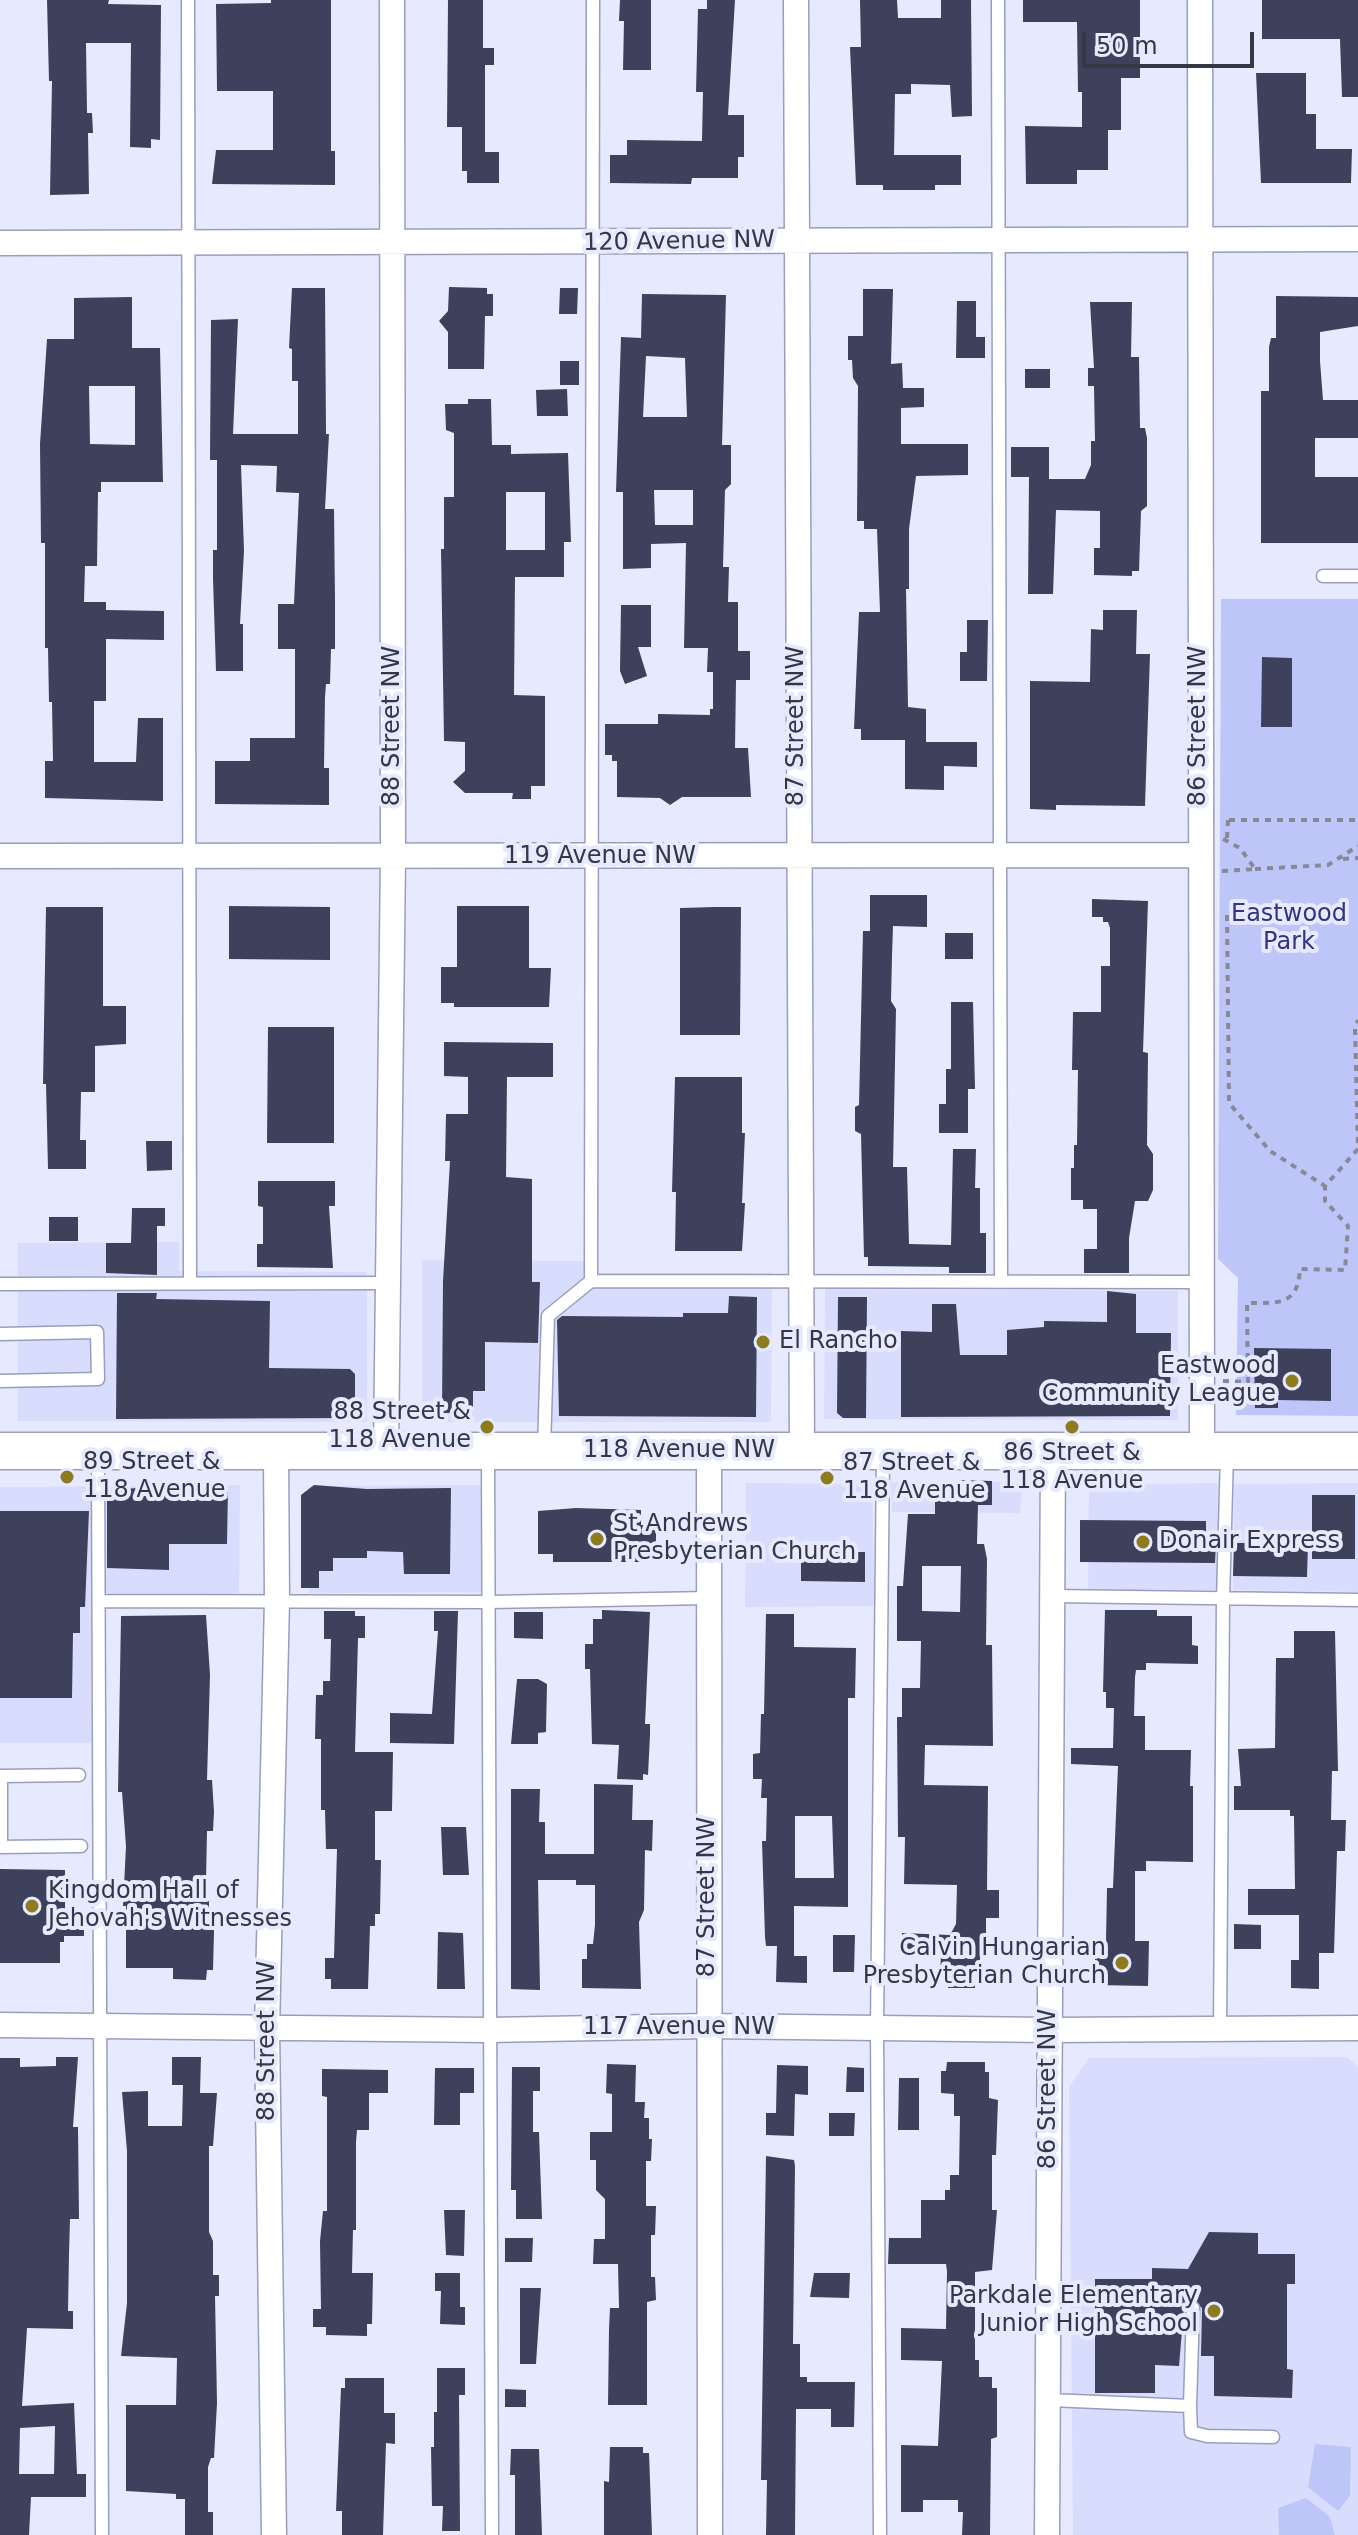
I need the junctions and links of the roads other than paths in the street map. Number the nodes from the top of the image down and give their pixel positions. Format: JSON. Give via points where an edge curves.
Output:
{"nodes":[{"id":1,"x":188,"y":0,"type":"edge"},
{"id":2,"x":392,"y":0,"type":"edge"},
{"id":3,"x":593,"y":0,"type":"edge"},
{"id":4,"x":796,"y":0,"type":"edge"},
{"id":5,"x":998,"y":0,"type":"edge"},
{"id":6,"x":1200,"y":0,"type":"edge"},
{"id":7,"x":1199,"y":238,"type":"junction"},
{"id":8,"x":999,"y":239,"type":"junction"},
{"id":9,"x":1358,"y":239,"type":"edge"},
{"id":10,"x":796,"y":240,"type":"junction"},
{"id":11,"x":392,"y":242,"type":"junction"},
{"id":12,"x":0,"y":243,"type":"edge"},
{"id":13,"x":594,"y":243,"type":"junction"},
{"id":14,"x":188,"y":245,"type":"junction"},
{"id":15,"x":1323,"y":576,"type":"dead end"},
{"id":16,"x":1358,"y":576,"type":"edge"},
{"id":17,"x":1199,"y":855,"type":"junction"},
{"id":18,"x":0,"y":856,"type":"edge"},
{"id":19,"x":188,"y":856,"type":"junction"},
{"id":20,"x":393,"y":856,"type":"junction"},
{"id":21,"x":797,"y":856,"type":"junction"},
{"id":22,"x":1000,"y":856,"type":"junction"},
{"id":23,"x":592,"y":858,"type":"junction"},
{"id":24,"x":804,"y":1280,"type":"junction"},
{"id":25,"x":591,"y":1281,"type":"junction"},
{"id":26,"x":1001,"y":1281,"type":"junction"},
{"id":27,"x":1203,"y":1282,"type":"junction"},
{"id":28,"x":190,"y":1283,"type":"junction"},
{"id":29,"x":390,"y":1283,"type":"junction"},
{"id":30,"x":0,"y":1284,"type":"edge"},
{"id":31,"x":0,"y":1334,"type":"edge"},
{"id":32,"x":0,"y":1381,"type":"edge"},
{"id":33,"x":0,"y":1451,"type":"edge"},
{"id":34,"x":98,"y":1451,"type":"junction"},
{"id":35,"x":276,"y":1451,"type":"junction"},
{"id":36,"x":386,"y":1451,"type":"junction"},
{"id":37,"x":488,"y":1451,"type":"junction"},
{"id":38,"x":544,"y":1451,"type":"junction"},
{"id":39,"x":709,"y":1451,"type":"junction"},
{"id":40,"x":802,"y":1451,"type":"junction"},
{"id":41,"x":883,"y":1451,"type":"junction"},
{"id":42,"x":1053,"y":1451,"type":"junction"},
{"id":43,"x":1215,"y":1451,"type":"junction"},
{"id":44,"x":1358,"y":1451,"type":"edge"},
{"id":45,"x":1052,"y":1596,"type":"junction"},
{"id":46,"x":709,"y":1598,"type":"junction"},
{"id":47,"x":277,"y":1600,"type":"junction"},
{"id":48,"x":1223,"y":1600,"type":"junction"},
{"id":49,"x":1358,"y":1600,"type":"edge"},
{"id":50,"x":99,"y":1601,"type":"junction"},
{"id":51,"x":489,"y":1602,"type":"junction"},
{"id":52,"x":79,"y":1775,"type":"dead end"},
{"id":53,"x":81,"y":1846,"type":"dead end"},
{"id":54,"x":1,"y":1847,"type":"edge"},
{"id":55,"x":98,"y":2024,"type":"junction"},
{"id":56,"x":0,"y":2025,"type":"edge"},
{"id":57,"x":707,"y":2026,"type":"junction"},
{"id":58,"x":1358,"y":2028,"type":"edge"},
{"id":59,"x":267,"y":2029,"type":"junction"},
{"id":60,"x":877,"y":2029,"type":"junction"},
{"id":61,"x":488,"y":2030,"type":"junction"},
{"id":62,"x":1049,"y":2030,"type":"junction"},
{"id":63,"x":1220,"y":2030,"type":"junction"},
{"id":64,"x":1193,"y":2308,"type":"dead end"},
{"id":65,"x":1050,"y":2400,"type":"junction"},
{"id":66,"x":1190,"y":2406,"type":"junction"},
{"id":67,"x":1273,"y":2437,"type":"dead end"},
{"id":68,"x":102,"y":2535,"type":"edge"},
{"id":69,"x":274,"y":2535,"type":"edge"},
{"id":70,"x":492,"y":2535,"type":"edge"},
{"id":71,"x":710,"y":2535,"type":"edge"},
{"id":72,"x":880,"y":2535,"type":"edge"},
{"id":73,"x":1047,"y":2535,"type":"edge"}],
"edges":[{"from":1,"to":14,"type":"lane"},
{"from":2,"to":11,"type":"street","name":"88 Street NW"},
{"from":3,"to":13,"type":"lane"},
{"from":4,"to":10,"type":"street","name":"87 Street NW"},
{"from":5,"to":8,"type":"lane"},
{"from":6,"to":7,"type":"street","name":"86 Street NW"},
{"from":7,"to":8,"type":"street","name":"120 Avenue NW"},
{"from":7,"to":9,"type":"street","name":"120 Avenue NW"},
{"from":7,"to":17,"type":"street","name":"86 Street NW"},
{"from":8,"to":10,"type":"street","name":"120 Avenue NW"},
{"from":8,"to":22,"type":"lane"},
{"from":10,"to":13,"type":"street","name":"120 Avenue NW"},
{"from":10,"to":21,"type":"street","name":"87 Street NW"},
{"from":11,"to":13,"type":"street","name":"120 Avenue NW"},
{"from":11,"to":14,"type":"street","name":"120 Avenue NW"},
{"from":11,"to":20,"type":"street","name":"88 Street NW"},
{"from":12,"to":14,"type":"street","name":"120 Avenue NW"},
{"from":13,"to":23,"type":"lane"},
{"from":14,"to":19,"type":"lane"},
{"from":15,"to":16,"type":"lane"},
{"from":17,"to":22,"type":"street","name":"119 Avenue NW"},
{"from":17,"to":27,"type":"street","name":"86 Street NW"},
{"from":18,"to":19,"type":"street","name":"119 Avenue NW"},
{"from":19,"to":20,"type":"street","name":"119 Avenue NW"},
{"from":19,"to":28,"type":"lane"},
{"from":20,"to":23,"type":"street","name":"119 Avenue NW"},
{"from":20,"to":29,"type":"street","name":"88 Street NW"},
{"from":21,"to":22,"type":"street","name":"119 Avenue NW"},
{"from":21,"to":23,"type":"street","name":"119 Avenue NW"},
{"from":21,"to":24,"type":"street","name":"87 Street NW"},
{"from":22,"to":26,"type":"lane"},
{"from":23,"to":25,"type":"lane"},
{"from":24,"to":25,"type":"lane"},
{"from":24,"to":26,"type":"lane"},
{"from":24,"to":40,"type":"street","name":"87 Street NW"},
{"from":25,"to":38,"type":"lane","via":[[548,1316]]},
{"from":26,"to":27,"type":"lane"},
{"from":27,"to":43,"type":"street","name":"86 Street NW","via":[[1202,1381]]},
{"from":28,"to":29,"type":"lane"},
{"from":28,"to":30,"type":"lane"},
{"from":29,"to":36,"type":"street","name":"88 Street NW"},
{"from":31,"to":32,"type":"lane","via":[[97,1332],[98,1379]]},
{"from":33,"to":34,"type":"main road","name":"118 Avenue NW"},
{"from":34,"to":35,"type":"main road","name":"118 Avenue NW"},
{"from":34,"to":50,"type":"lane"},
{"from":35,"to":36,"type":"main road","name":"118 Avenue NW"},
{"from":35,"to":47,"type":"street","name":"88 Street NW"},
{"from":36,"to":37,"type":"main road","name":"118 Avenue NW"},
{"from":37,"to":38,"type":"main road","name":"118 Avenue NW"},
{"from":37,"to":51,"type":"lane"},
{"from":38,"to":39,"type":"main road","name":"118 Avenue NW"},
{"from":39,"to":40,"type":"main road","name":"118 Avenue NW"},
{"from":39,"to":46,"type":"street","name":"87 Street NW"},
{"from":40,"to":41,"type":"main road","name":"118 Avenue NW"},
{"from":41,"to":42,"type":"main road","name":"118 Avenue NW"},
{"from":41,"to":60,"type":"lane"},
{"from":42,"to":43,"type":"main road","name":"118 Avenue NW"},
{"from":42,"to":45,"type":"street","name":"86 Street NW"},
{"from":43,"to":44,"type":"main road","name":"118 Avenue NW"},
{"from":43,"to":48,"type":"lane"},
{"from":45,"to":48,"type":"lane"},
{"from":45,"to":62,"type":"street","name":"86 Street NW"},
{"from":46,"to":51,"type":"lane"},
{"from":46,"to":57,"type":"street","name":"87 Street NW"},
{"from":47,"to":50,"type":"lane"},
{"from":47,"to":51,"type":"lane"},
{"from":47,"to":59,"type":"street","name":"88 Street NW"},
{"from":48,"to":49,"type":"lane"},
{"from":48,"to":63,"type":"lane"},
{"from":50,"to":55,"type":"lane"},
{"from":51,"to":61,"type":"lane"},
{"from":52,"to":54,"type":"lane","via":[[1,1776]]},
{"from":53,"to":54,"type":"lane"},
{"from":55,"to":56,"type":"street","name":"117 Avenue NW"},
{"from":55,"to":59,"type":"street","name":"117 Avenue NW"},
{"from":55,"to":68,"type":"lane"},
{"from":57,"to":60,"type":"street","name":"117 Avenue NW"},
{"from":57,"to":61,"type":"street","name":"117 Avenue NW"},
{"from":57,"to":71,"type":"street","name":"87 Street NW"},
{"from":58,"to":63,"type":"street","name":"117 Avenue NW"},
{"from":59,"to":61,"type":"street","name":"117 Avenue NW"},
{"from":59,"to":69,"type":"street","name":"88 Street NW"},
{"from":60,"to":62,"type":"street","name":"117 Avenue NW"},
{"from":60,"to":72,"type":"lane"},
{"from":61,"to":70,"type":"lane"},
{"from":62,"to":63,"type":"street","name":"117 Avenue NW"},
{"from":62,"to":65,"type":"street","name":"86 Street NW"},
{"from":64,"to":66,"type":"lane"},
{"from":65,"to":66,"type":"lane"},
{"from":65,"to":73,"type":"street","name":"86 Street NW"},
{"from":66,"to":67,"type":"lane","via":[[1191,2432]]}]}
